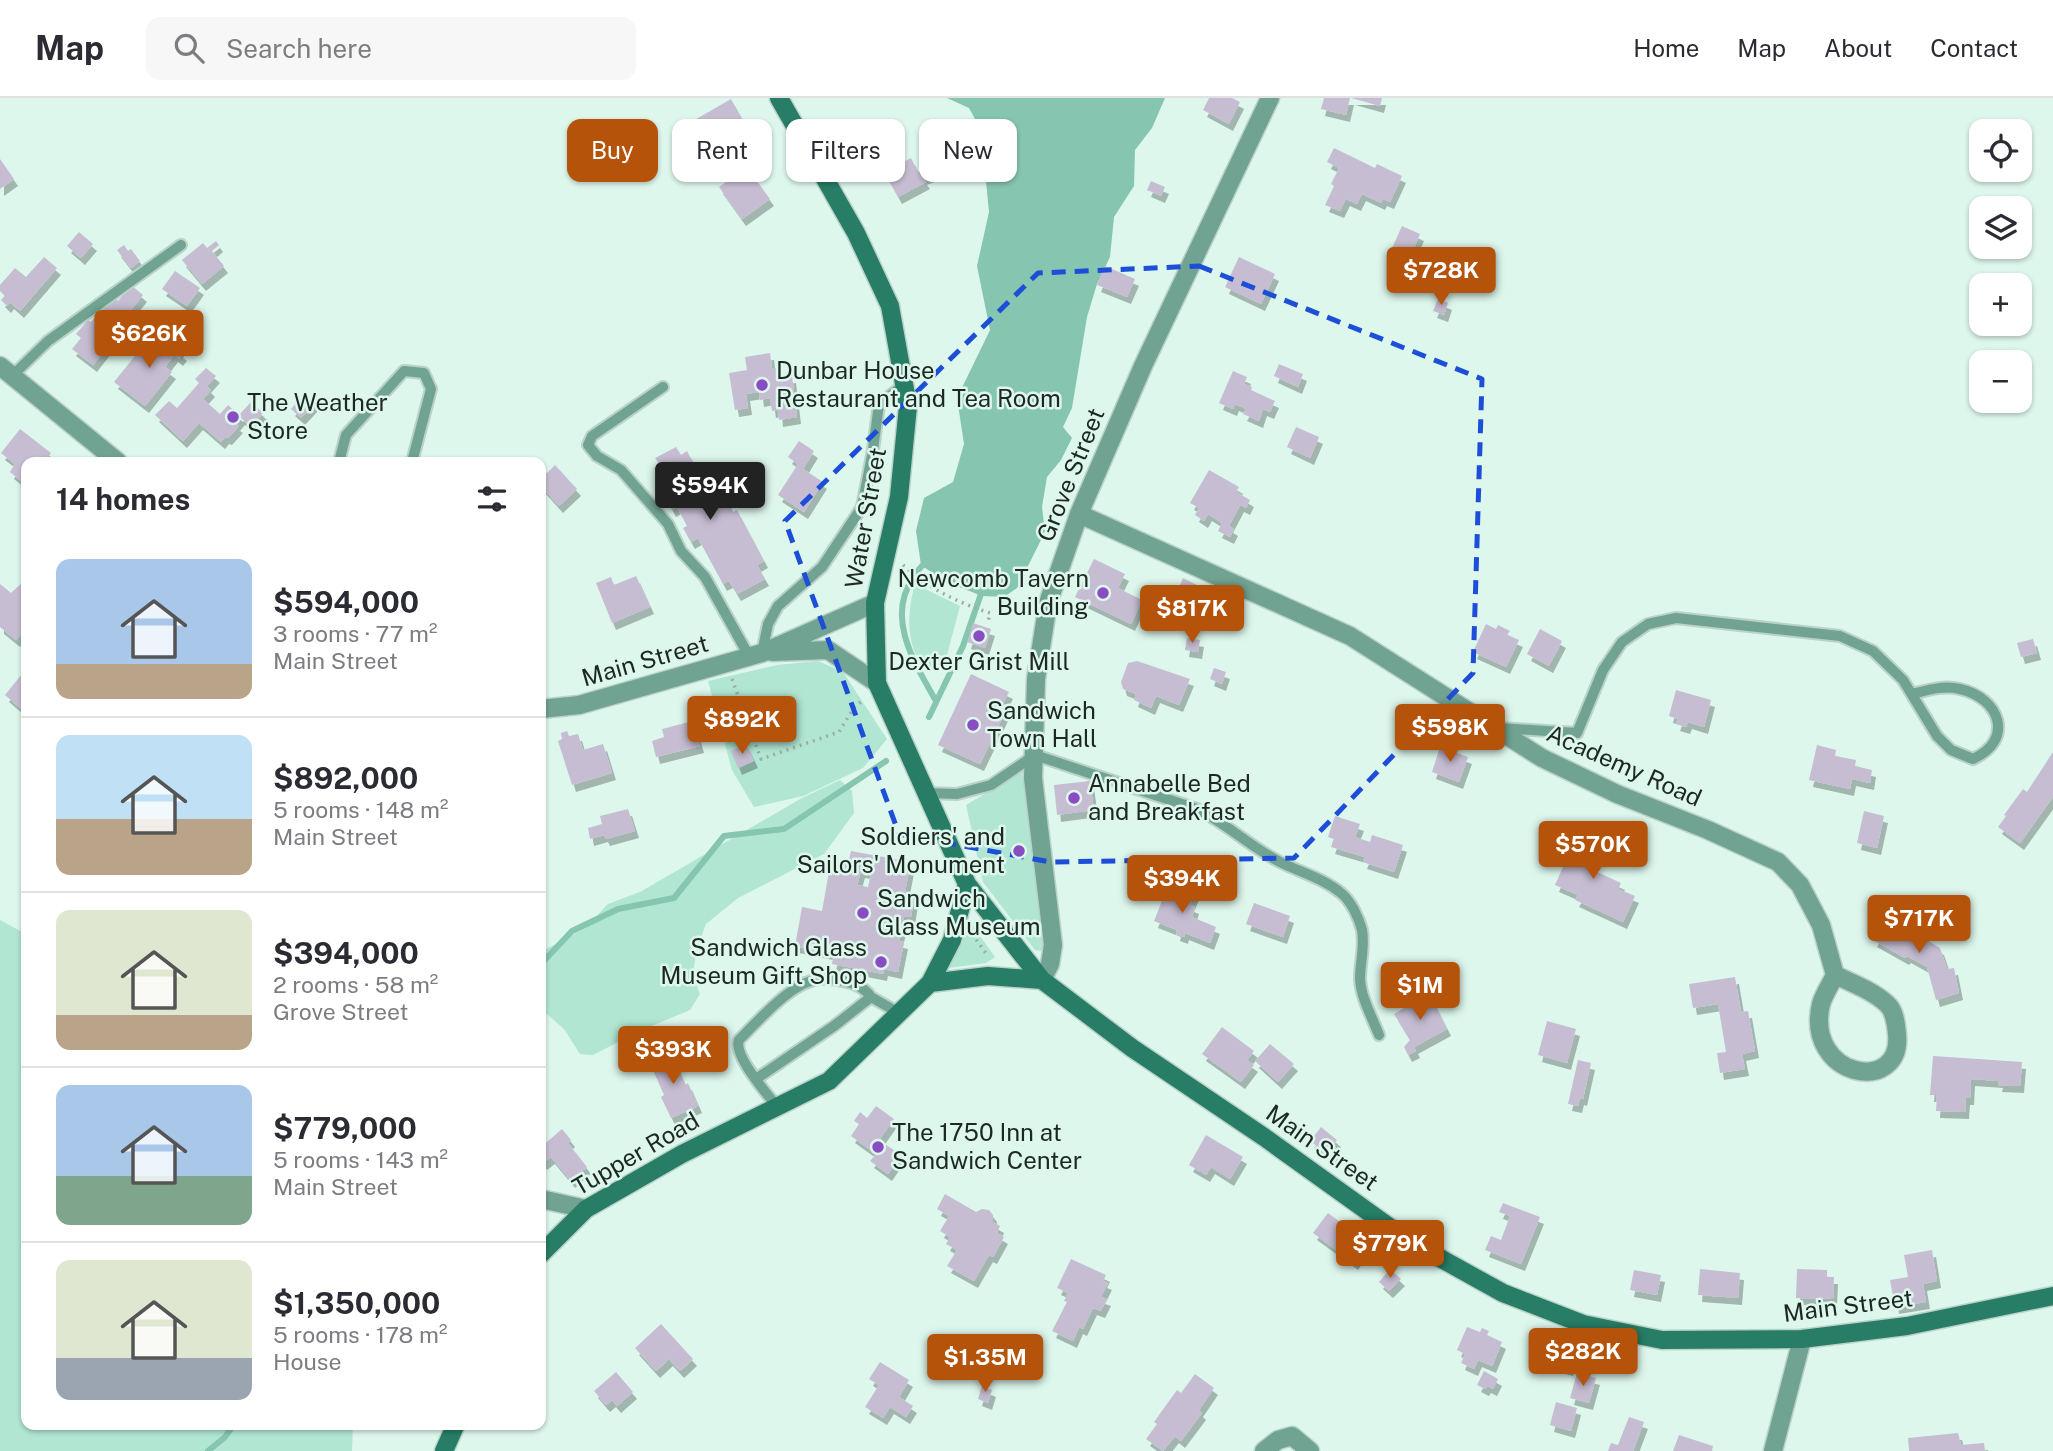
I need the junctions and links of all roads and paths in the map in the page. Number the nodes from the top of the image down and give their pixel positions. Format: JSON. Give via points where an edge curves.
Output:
{"nodes":[{"id":1,"x":779,"y":98,"type":"edge"},
{"id":2,"x":1270,"y":98,"type":"edge"},
{"id":3,"x":181,"y":245,"type":"dead end"},
{"id":4,"x":4,"y":375,"type":"edge"},
{"id":5,"x":904,"y":385,"type":"junction"},
{"id":6,"x":663,"y":387,"type":"dead end"},
{"id":7,"x":111,"y":457,"type":"edge"},
{"id":8,"x":340,"y":457,"type":"edge"},
{"id":9,"x":413,"y":457,"type":"edge"},
{"id":10,"x":1079,"y":514,"type":"junction"},
{"id":11,"x":908,"y":570,"type":"dead end"},
{"id":12,"x":875,"y":603,"type":"junction"},
{"id":13,"x":988,"y":622,"type":"dead end"},
{"id":14,"x":755,"y":654,"type":"junction"},
{"id":15,"x":727,"y":663,"type":"junction"},
{"id":16,"x":879,"y":686,"type":"junction"},
{"id":17,"x":1912,"y":694,"type":"junction"},
{"id":18,"x":546,"y":708,"type":"edge"},
{"id":19,"x":1496,"y":728,"type":"junction"},
{"id":20,"x":1035,"y":755,"type":"junction"},
{"id":21,"x":926,"y":793,"type":"junction"},
{"id":22,"x":967,"y":884,"type":"junction"},
{"id":23,"x":970,"y":931,"type":"dead end"},
{"id":24,"x":989,"y":958,"type":"dead end"},
{"id":25,"x":1835,"y":975,"type":"junction"},
{"id":26,"x":1042,"y":980,"type":"junction"},
{"id":27,"x":930,"y":983,"type":"junction"},
{"id":28,"x":871,"y":997,"type":"junction"},
{"id":29,"x":899,"y":1013,"type":"junction"},
{"id":30,"x":1379,"y":1035,"type":"dead end"},
{"id":31,"x":756,"y":1079,"type":"junction"},
{"id":32,"x":777,"y":1107,"type":"junction"},
{"id":33,"x":546,"y":1200,"type":"edge"},
{"id":34,"x":586,"y":1209,"type":"junction"},
{"id":35,"x":546,"y":1249,"type":"edge"},
{"id":36,"x":2053,"y":1296,"type":"edge"},
{"id":37,"x":1802,"y":1339,"type":"junction"},
{"id":38,"x":453,"y":1430,"type":"edge"},
{"id":39,"x":444,"y":1451,"type":"edge"},
{"id":40,"x":1264,"y":1451,"type":"edge"},
{"id":41,"x":1310,"y":1451,"type":"edge"},
{"id":42,"x":1773,"y":1451,"type":"edge"}],
"edges":[{"from":1,"to":5,"type":"main road","name":"Water Street","via":[[856,233],[890,306]]},
{"from":2,"to":10,"type":"street","name":"Grove Street"},
{"from":3,"to":4,"type":"lane"},
{"from":4,"to":7,"type":"street"},
{"from":5,"to":12,"type":"main road","name":"Water Street","via":[[908,406],[899,497]]},
{"from":5,"to":14,"type":"lane","via":[[879,404],[862,507],[822,567],[778,606]]},
{"from":6,"to":14,"type":"lane","via":[[592,436],[588,446],[621,470],[668,524],[681,551],[705,576]]},
{"from":8,"to":9,"type":"lane","via":[[346,435],[404,371],[424,373],[431,389]]},
{"from":10,"to":19,"type":"street","name":"Academy Road","via":[[1350,636]]},
{"from":10,"to":20,"type":"street","name":"Grove Street","via":[[1048,603],[1036,679]]},
{"from":11,"to":13,"type":"path","via":[[969,606],[990,612]]},
{"from":12,"to":14,"type":"street","name":"Main Street"},
{"from":12,"to":16,"type":"main road","name":"Water Street"},
{"from":14,"to":15,"type":"street","name":"Main Street"},
{"from":14,"to":16,"type":"street","name":"Main Street","via":[[828,650]]},
{"from":15,"to":16,"type":"path","via":[[761,759],[839,732],[855,705]]},
{"from":15,"to":18,"type":"street","name":"Main Street","via":[[579,705]]},
{"from":16,"to":21,"type":"main road","name":"Main Street"},
{"from":17,"to":17,"type":"lane","via":[[1951,750],[1973,759],[1995,743],[1999,723],[1982,698],[1960,689],[1935,687]]},
{"from":17,"to":19,"type":"lane","via":[[1872,651],[1840,636],[1676,618],[1648,624],[1622,642],[1603,670],[1577,733]]},
{"from":19,"to":25,"type":"street","name":"Academy Road","via":[[1542,758],[1617,794],[1779,862],[1800,885],[1821,925]]},
{"from":20,"to":21,"type":"lane","via":[[991,785],[957,794]]},
{"from":20,"to":26,"type":"street","name":"Grove Street","via":[[1034,791],[1053,945]]},
{"from":20,"to":30,"type":"lane","via":[[1197,809],[1342,894],[1362,932],[1360,981]]},
{"from":21,"to":22,"type":"main road","name":"Main Street"},
{"from":22,"to":26,"type":"main road","name":"Main Street"},
{"from":22,"to":27,"type":"main road","name":"Tupper Road","via":[[952,940]]},
{"from":23,"to":24,"type":"path"},
{"from":25,"to":25,"type":"street","via":[[1889,1005],[1896,1021],[1898,1041],[1890,1061],[1874,1072],[1857,1072],[1838,1063],[1824,1047],[1819,1026],[1822,1003]]},
{"from":26,"to":27,"type":"main road","via":[[988,976]]},
{"from":26,"to":37,"type":"main road","name":"Main Street","via":[[1409,1241],[1503,1293],[1583,1324],[1661,1340]]},
{"from":27,"to":29,"type":"main road","name":"Tupper Road"},
{"from":28,"to":29,"type":"lane"},
{"from":28,"to":31,"type":"lane"},
{"from":28,"to":31,"type":"lane","via":[[853,983],[827,978],[793,990],[737,1046]]},
{"from":29,"to":32,"type":"main road","name":"Tupper Road","via":[[829,1081]]},
{"from":31,"to":32,"type":"lane"},
{"from":32,"to":34,"type":"main road","name":"Tupper Road"},
{"from":33,"to":34,"type":"street"},
{"from":34,"to":35,"type":"main road","name":"Tupper Road"},
{"from":36,"to":37,"type":"main road","name":"Main Street","via":[[1907,1326]]},
{"from":37,"to":42,"type":"street"},
{"from":38,"to":39,"type":"main road"},
{"from":40,"to":41,"type":"street","via":[[1293,1436]]}]}
